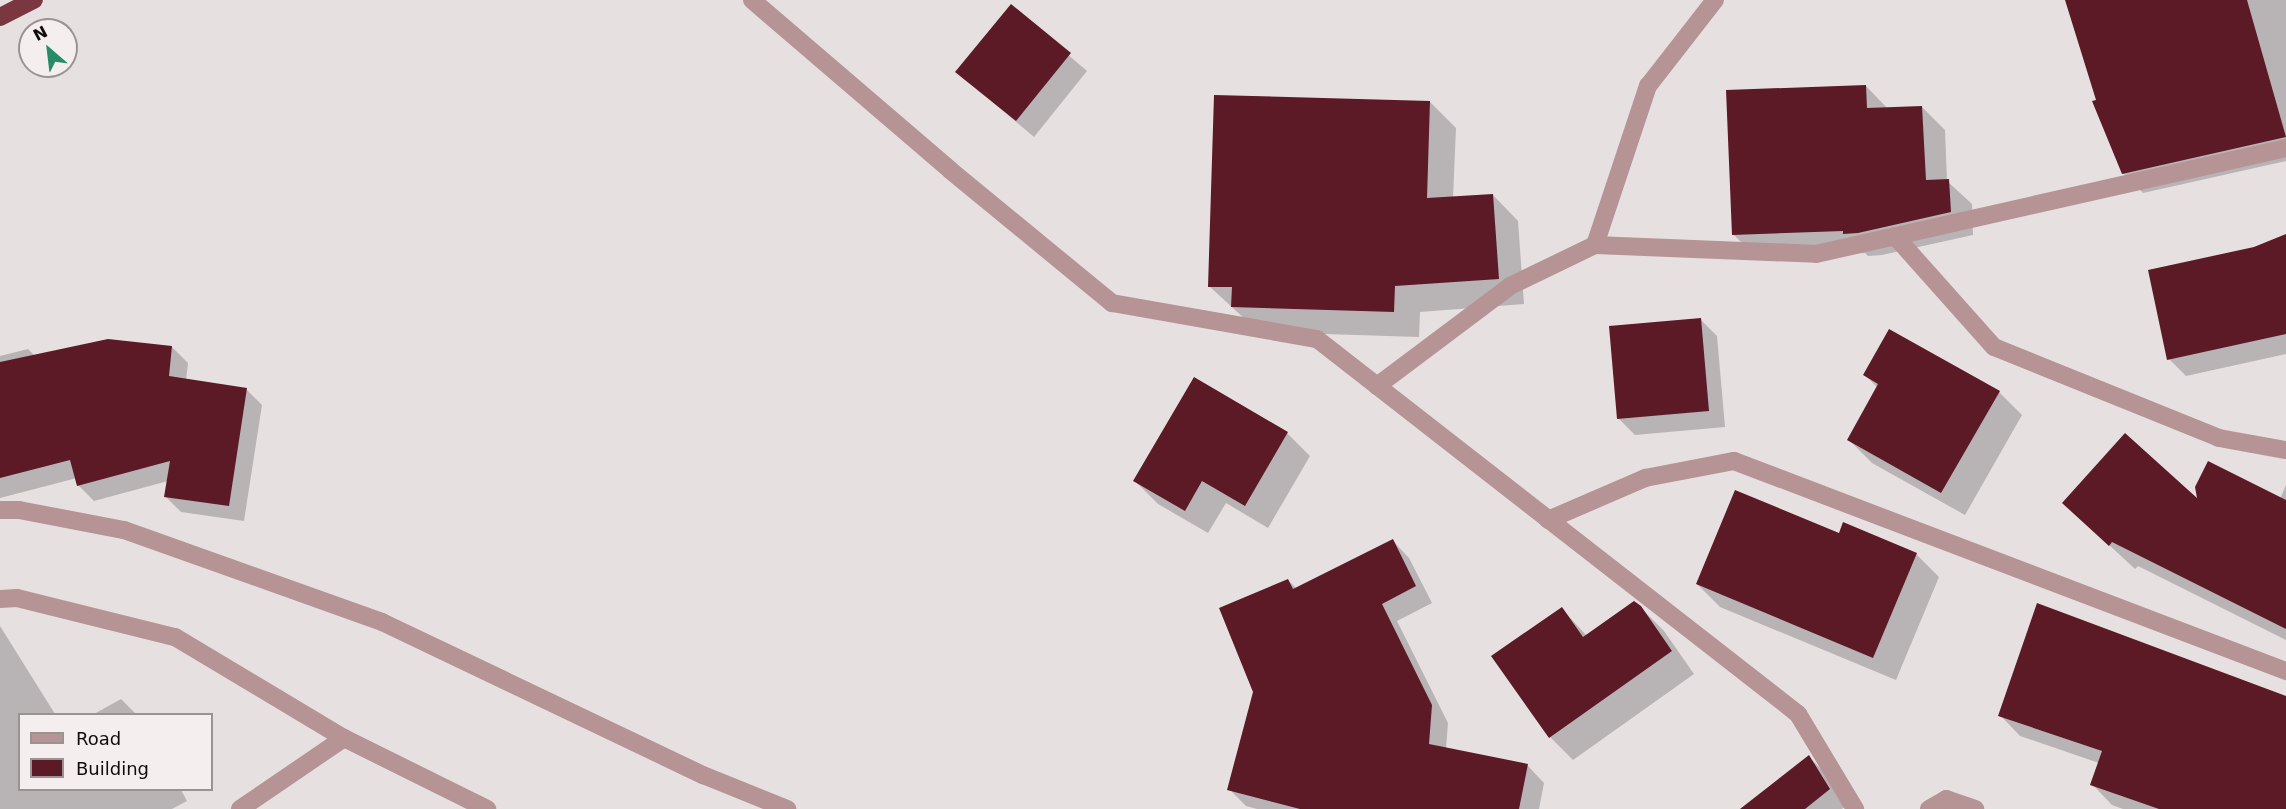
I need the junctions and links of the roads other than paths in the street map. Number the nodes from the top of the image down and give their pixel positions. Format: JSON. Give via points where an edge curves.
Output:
{"nodes":[{"id":1,"x":34,"y":0,"type":"edge"},
{"id":2,"x":752,"y":0,"type":"edge"},
{"id":3,"x":1715,"y":0,"type":"edge"},
{"id":4,"x":0,"y":17,"type":"edge"},
{"id":5,"x":2286,"y":148,"type":"edge"},
{"id":6,"x":1895,"y":236,"type":"junction"},
{"id":7,"x":1595,"y":245,"type":"junction"},
{"id":8,"x":1377,"y":386,"type":"junction"},
{"id":9,"x":2286,"y":450,"type":"edge"},
{"id":10,"x":0,"y":510,"type":"edge"},
{"id":11,"x":1548,"y":520,"type":"junction"},
{"id":12,"x":0,"y":599,"type":"edge"},
{"id":13,"x":2286,"y":671,"type":"edge"},
{"id":14,"x":344,"y":738,"type":"junction"},
{"id":15,"x":240,"y":809,"type":"edge"},
{"id":16,"x":487,"y":809,"type":"edge"},
{"id":17,"x":788,"y":809,"type":"edge"},
{"id":18,"x":1855,"y":809,"type":"edge"},
{"id":19,"x":1929,"y":809,"type":"edge"},
{"id":20,"x":1975,"y":809,"type":"edge"}],
"edges":[{"from":1,"to":4,"type":"highway"},
{"from":2,"to":8,"type":"street","via":[[1112,303],[1317,339]]},
{"from":3,"to":7,"type":"street","via":[[1648,86]]},
{"from":5,"to":6,"type":"street"},
{"from":6,"to":7,"type":"street","via":[[1816,255]]},
{"from":6,"to":9,"type":"street","via":[[1994,347],[2219,438]]},
{"from":7,"to":8,"type":"street","via":[[1510,286]]},
{"from":8,"to":11,"type":"street"},
{"from":10,"to":17,"type":"street","via":[[19,510],[124,530],[382,622],[703,775]]},
{"from":11,"to":13,"type":"street","via":[[1645,478],[1734,461]]},
{"from":11,"to":18,"type":"street","via":[[1798,714]]},
{"from":12,"to":14,"type":"street","via":[[17,598],[175,637]]},
{"from":14,"to":15,"type":"street"},
{"from":14,"to":16,"type":"street"},
{"from":19,"to":20,"type":"street","via":[[1946,799]]}]}
